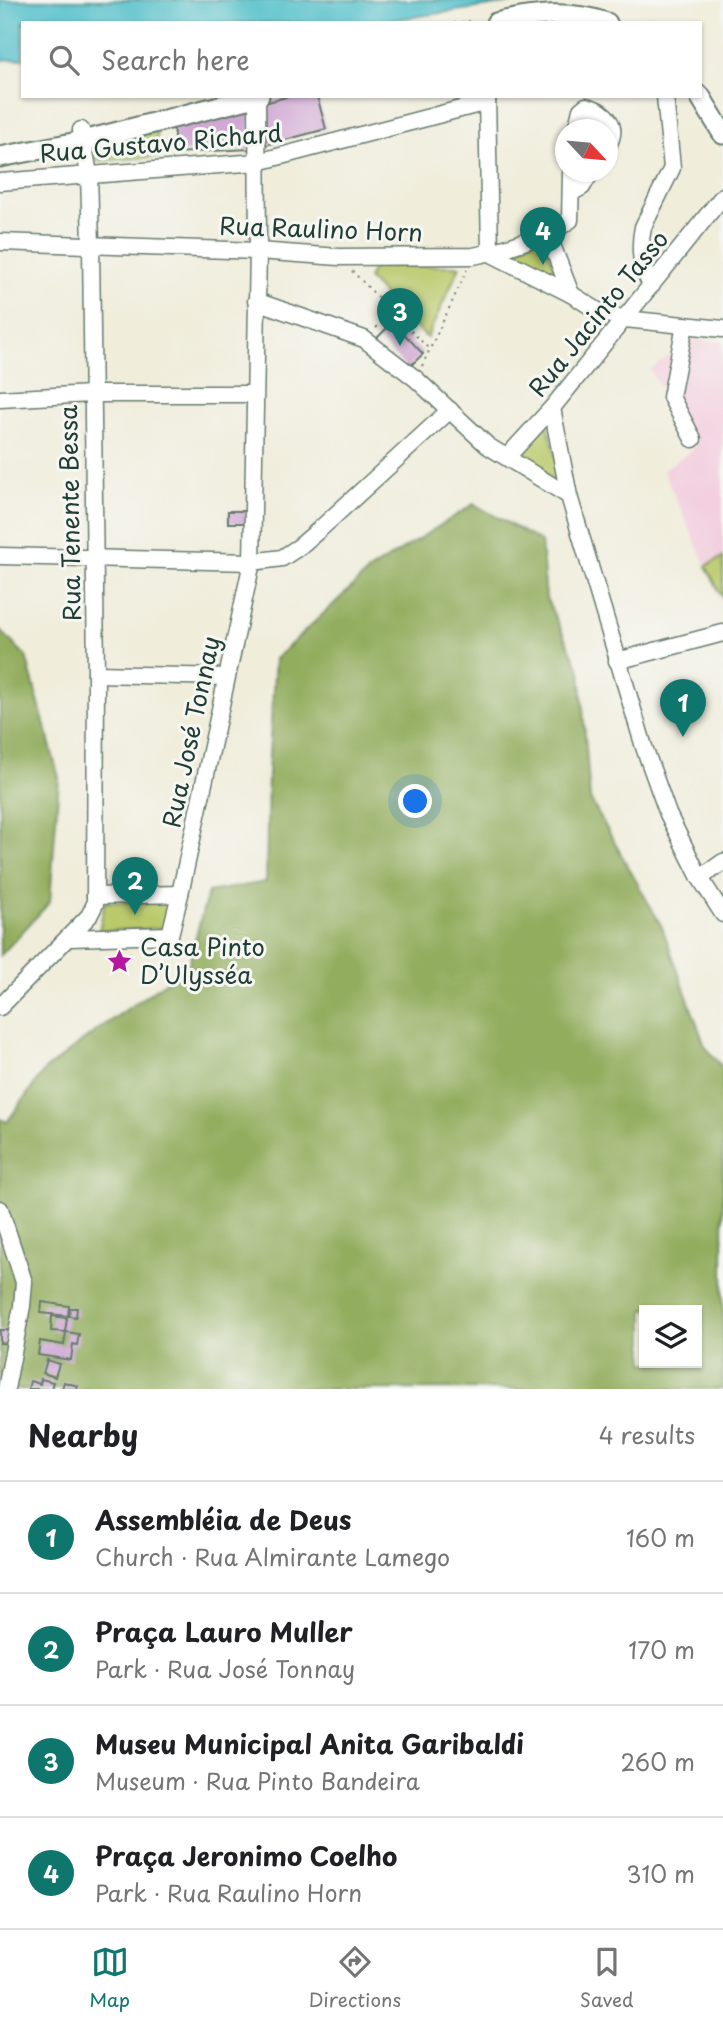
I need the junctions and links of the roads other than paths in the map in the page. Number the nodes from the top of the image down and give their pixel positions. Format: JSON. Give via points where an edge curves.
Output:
{"nodes":[{"id":1,"x":506,"y":21,"type":"edge"},
{"id":2,"x":599,"y":21,"type":"edge"},
{"id":3,"x":702,"y":83,"type":"edge"},
{"id":4,"x":215,"y":98,"type":"edge"},
{"id":5,"x":249,"y":98,"type":"edge"},
{"id":6,"x":258,"y":98,"type":"edge"},
{"id":7,"x":665,"y":98,"type":"edge"},
{"id":8,"x":701,"y":98,"type":"edge"},
{"id":9,"x":487,"y":99,"type":"edge"},
{"id":10,"x":723,"y":116,"type":"edge"},
{"id":11,"x":155,"y":118,"type":"junction"},
{"id":12,"x":579,"y":119,"type":"edge"},
{"id":13,"x":610,"y":119,"type":"edge"},
{"id":14,"x":723,"y":134,"type":"edge"},
{"id":15,"x":82,"y":136,"type":"junction"},
{"id":16,"x":0,"y":147,"type":"edge"},
{"id":17,"x":0,"y":157,"type":"edge"},
{"id":18,"x":258,"y":162,"type":"junction"},
{"id":19,"x":89,"y":174,"type":"junction"},
{"id":20,"x":0,"y":182,"type":"edge"},
{"id":21,"x":571,"y":182,"type":"edge"},
{"id":22,"x":584,"y":182,"type":"edge"},
{"id":23,"x":571,"y":193,"type":"junction"},
{"id":24,"x":723,"y":196,"type":"edge"},
{"id":25,"x":547,"y":232,"type":"junction"},
{"id":26,"x":0,"y":242,"type":"edge"},
{"id":27,"x":91,"y":244,"type":"junction"},
{"id":28,"x":258,"y":251,"type":"junction"},
{"id":29,"x":490,"y":253,"type":"junction"},
{"id":30,"x":652,"y":285,"type":"junction"},
{"id":31,"x":571,"y":294,"type":"junction"},
{"id":32,"x":256,"y":301,"type":"junction"},
{"id":33,"x":625,"y":319,"type":"junction"},
{"id":34,"x":685,"y":325,"type":"junction"},
{"id":35,"x":723,"y":330,"type":"edge"},
{"id":36,"x":91,"y":394,"type":"junction"},
{"id":37,"x":254,"y":394,"type":"junction"},
{"id":38,"x":0,"y":399,"type":"edge"},
{"id":39,"x":552,"y":408,"type":"junction"},
{"id":40,"x":450,"y":411,"type":"junction"},
{"id":41,"x":693,"y":439,"type":"dead end"},
{"id":42,"x":507,"y":457,"type":"junction"},
{"id":43,"x":569,"y":496,"type":"junction"},
{"id":44,"x":0,"y":556,"type":"edge"},
{"id":45,"x":95,"y":557,"type":"junction"},
{"id":46,"x":252,"y":562,"type":"junction"},
{"id":47,"x":723,"y":633,"type":"edge"},
{"id":48,"x":617,"y":660,"type":"junction"},
{"id":49,"x":96,"y":674,"type":"junction"},
{"id":50,"x":226,"y":677,"type":"junction"},
{"id":51,"x":723,"y":862,"type":"edge"},
{"id":52,"x":700,"y":878,"type":"junction"},
{"id":53,"x":180,"y":894,"type":"junction"},
{"id":54,"x":95,"y":895,"type":"junction"},
{"id":55,"x":723,"y":914,"type":"edge"},
{"id":56,"x":69,"y":937,"type":"junction"},
{"id":57,"x":0,"y":1007,"type":"edge"},
{"id":58,"x":0,"y":1209,"type":"edge"},
{"id":59,"x":6,"y":1389,"type":"edge"}],
"edges":[{"from":1,"to":2,"type":"main road","via":[[547,13]]},
{"from":3,"to":10,"type":"main road"},
{"from":4,"to":11,"type":"main road"},
{"from":5,"to":11,"type":"main road"},
{"from":6,"to":18,"type":"street","name":"Rua José Tonnay"},
{"from":7,"to":30,"type":"street","via":[[672,168],[640,237],[643,272]]},
{"from":8,"to":14,"type":"main road"},
{"from":9,"to":18,"type":"street","name":"Rua Gustavo Richard"},
{"from":9,"to":29,"type":"street"},
{"from":11,"to":15,"type":"main road"},
{"from":12,"to":13,"type":"street","via":[[586,106]]},
{"from":15,"to":16,"type":"main road"},
{"from":15,"to":17,"type":"main road"},
{"from":15,"to":19,"type":"street","name":"Rua Tenente Bessa"},
{"from":18,"to":19,"type":"street","name":"Rua Gustavo Richard"},
{"from":18,"to":28,"type":"street","name":"Rua José Tonnay"},
{"from":19,"to":20,"type":"street","name":"Rua Gustavo Richard"},
{"from":19,"to":27,"type":"street","name":"Rua Tenente Bessa"},
{"from":21,"to":23,"type":"street"},
{"from":22,"to":23,"type":"street"},
{"from":23,"to":25,"type":"street","via":[[570,220]]},
{"from":24,"to":30,"type":"street","name":"Rua Jacinto Tasso"},
{"from":25,"to":29,"type":"street","name":"Rua Raulino Horn"},
{"from":25,"to":31,"type":"street"},
{"from":26,"to":27,"type":"street","name":"Rua Raulino Horn"},
{"from":27,"to":28,"type":"street","name":"Rua Raulino Horn"},
{"from":27,"to":36,"type":"street","name":"Rua Tenente Bessa"},
{"from":28,"to":29,"type":"street","name":"Rua Raulino Horn","via":[[339,257]]},
{"from":28,"to":32,"type":"street","name":"Rua José Tonnay"},
{"from":29,"to":31,"type":"street"},
{"from":30,"to":33,"type":"street","name":"Rua Jacinto Tasso"},
{"from":31,"to":33,"type":"street","via":[[598,311]]},
{"from":32,"to":37,"type":"street","name":"Rua José Tonnay"},
{"from":32,"to":40,"type":"street","via":[[364,339]]},
{"from":33,"to":34,"type":"street"},
{"from":33,"to":39,"type":"street","name":"Rua Jacinto Tasso"},
{"from":34,"to":35,"type":"street"},
{"from":34,"to":41,"type":"street","via":[[671,397]]},
{"from":36,"to":37,"type":"street"},
{"from":36,"to":38,"type":"street"},
{"from":36,"to":45,"type":"street","name":"Rua Tenente Bessa"},
{"from":37,"to":46,"type":"street","name":"Rua José Tonnay"},
{"from":39,"to":42,"type":"street","name":"Rua Jacinto Tasso"},
{"from":39,"to":43,"type":"street"},
{"from":40,"to":42,"type":"street"},
{"from":40,"to":46,"type":"street","via":[[299,547],[282,558]]},
{"from":42,"to":43,"type":"street"},
{"from":43,"to":48,"type":"street"},
{"from":44,"to":45,"type":"street"},
{"from":45,"to":46,"type":"street"},
{"from":45,"to":49,"type":"street","name":"Rua Tenente Bessa"},
{"from":46,"to":50,"type":"street","name":"Rua José Tonnay"},
{"from":47,"to":48,"type":"street"},
{"from":48,"to":52,"type":"street","via":[[668,814]]},
{"from":49,"to":50,"type":"street"},
{"from":49,"to":54,"type":"street","name":"Rua Tenente Bessa"},
{"from":50,"to":53,"type":"street","name":"Rua José Tonnay"},
{"from":51,"to":52,"type":"street"},
{"from":52,"to":55,"type":"street"},
{"from":53,"to":54,"type":"street"},
{"from":53,"to":56,"type":"street","name":"Rua José Tonnay","via":[[170,935]]},
{"from":54,"to":56,"type":"street","via":[[93,910]]},
{"from":56,"to":57,"type":"street"},
{"from":58,"to":59,"type":"street","via":[[24,1282]]}]}
